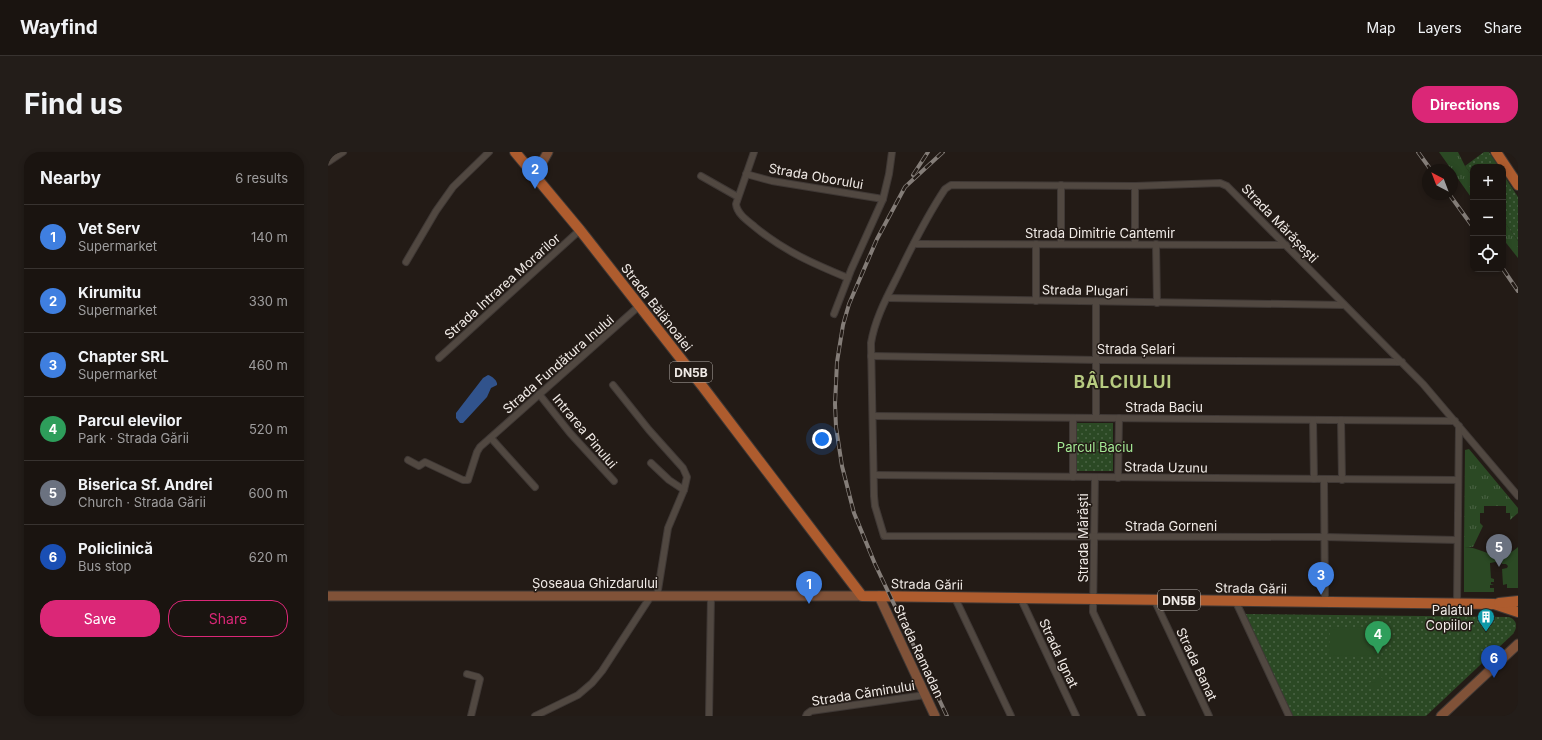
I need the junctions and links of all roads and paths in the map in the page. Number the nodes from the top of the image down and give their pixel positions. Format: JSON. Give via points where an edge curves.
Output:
{"nodes":[{"id":1,"x":343,"y":152,"type":"edge"},
{"id":2,"x":489,"y":152,"type":"edge"},
{"id":3,"x":516,"y":152,"type":"edge"},
{"id":4,"x":548,"y":152,"type":"edge"},
{"id":5,"x":754,"y":152,"type":"edge"},
{"id":6,"x":892,"y":152,"type":"edge"},
{"id":7,"x":1496,"y":152,"type":"edge"},
{"id":8,"x":328,"y":162,"type":"edge"},
{"id":9,"x":746,"y":174,"type":"junction"},
{"id":10,"x":535,"y":175,"type":"junction"},
{"id":11,"x":701,"y":176,"type":"dead end"},
{"id":12,"x":1060,"y":185,"type":"junction"},
{"id":13,"x":1518,"y":185,"type":"edge"},
{"id":14,"x":1135,"y":186,"type":"junction"},
{"id":15,"x":738,"y":197,"type":"junction"},
{"id":16,"x":883,"y":199,"type":"junction"},
{"id":17,"x":580,"y":230,"type":"junction"},
{"id":18,"x":1061,"y":243,"type":"junction"},
{"id":19,"x":914,"y":244,"type":"junction"},
{"id":20,"x":1036,"y":244,"type":"junction"},
{"id":21,"x":1135,"y":244,"type":"junction"},
{"id":22,"x":1156,"y":244,"type":"junction"},
{"id":23,"x":1286,"y":245,"type":"junction"},
{"id":24,"x":406,"y":262,"type":"dead end"},
{"id":25,"x":848,"y":278,"type":"junction"},
{"id":26,"x":886,"y":298,"type":"junction"},
{"id":27,"x":1036,"y":301,"type":"junction"},
{"id":28,"x":1096,"y":301,"type":"junction"},
{"id":29,"x":1157,"y":303,"type":"junction"},
{"id":30,"x":1344,"y":305,"type":"junction"},
{"id":31,"x":640,"y":306,"type":"junction"},
{"id":32,"x":834,"y":314,"type":"dead end"},
{"id":33,"x":871,"y":356,"type":"junction"},
{"id":34,"x":439,"y":358,"type":"dead end"},
{"id":35,"x":1097,"y":360,"type":"junction"},
{"id":36,"x":1402,"y":362,"type":"junction"},
{"id":37,"x":614,"y":385,"type":"dead end"},
{"id":38,"x":539,"y":394,"type":"junction"},
{"id":39,"x":873,"y":416,"type":"junction"},
{"id":40,"x":1073,"y":418,"type":"junction"},
{"id":41,"x":1096,"y":418,"type":"junction"},
{"id":42,"x":1118,"y":418,"type":"junction"},
{"id":43,"x":1313,"y":420,"type":"junction"},
{"id":44,"x":1341,"y":420,"type":"junction"},
{"id":45,"x":1457,"y":423,"type":"junction"},
{"id":46,"x":490,"y":438,"type":"junction"},
{"id":47,"x":408,"y":460,"type":"dead end"},
{"id":48,"x":651,"y":463,"type":"dead end"},
{"id":49,"x":874,"y":475,"type":"junction"},
{"id":50,"x":1072,"y":477,"type":"junction"},
{"id":51,"x":1095,"y":477,"type":"junction"},
{"id":52,"x":1118,"y":478,"type":"junction"},
{"id":53,"x":1314,"y":479,"type":"junction"},
{"id":54,"x":1324,"y":480,"type":"junction"},
{"id":55,"x":1342,"y":480,"type":"junction"},
{"id":56,"x":1458,"y":480,"type":"junction"},
{"id":57,"x":614,"y":481,"type":"dead end"},
{"id":58,"x":535,"y":487,"type":"dead end"},
{"id":59,"x":684,"y":490,"type":"junction"},
{"id":60,"x":1518,"y":496,"type":"edge"},
{"id":61,"x":1094,"y":537,"type":"junction"},
{"id":62,"x":1325,"y":537,"type":"junction"},
{"id":63,"x":1457,"y":540,"type":"junction"},
{"id":64,"x":328,"y":596,"type":"edge"},
{"id":65,"x":654,"y":596,"type":"junction"},
{"id":66,"x":711,"y":596,"type":"junction"},
{"id":67,"x":862,"y":596,"type":"junction"},
{"id":68,"x":879,"y":596,"type":"junction"},
{"id":69,"x":955,"y":598,"type":"junction"},
{"id":70,"x":1021,"y":598,"type":"junction"},
{"id":71,"x":1094,"y":599,"type":"junction"},
{"id":72,"x":1154,"y":600,"type":"junction"},
{"id":73,"x":1235,"y":600,"type":"junction"},
{"id":74,"x":1518,"y":601,"type":"edge"},
{"id":75,"x":1326,"y":602,"type":"junction"},
{"id":76,"x":1457,"y":603,"type":"junction"},
{"id":77,"x":1497,"y":604,"type":"junction"},
{"id":78,"x":1518,"y":612,"type":"edge"},
{"id":79,"x":1518,"y":644,"type":"edge"},
{"id":80,"x":467,"y":674,"type":"dead end"},
{"id":81,"x":925,"y":695,"type":"junction"},
{"id":82,"x":471,"y":716,"type":"edge"},
{"id":83,"x":535,"y":716,"type":"edge"},
{"id":84,"x":709,"y":716,"type":"edge"},
{"id":85,"x":806,"y":716,"type":"edge"},
{"id":86,"x":936,"y":716,"type":"edge"},
{"id":87,"x":1011,"y":716,"type":"edge"},
{"id":88,"x":1076,"y":716,"type":"edge"},
{"id":89,"x":1142,"y":716,"type":"edge"},
{"id":90,"x":1209,"y":716,"type":"edge"},
{"id":91,"x":1289,"y":716,"type":"edge"},
{"id":92,"x":1441,"y":716,"type":"edge"}],
"edges":[{"from":1,"to":8,"type":"street"},
{"from":2,"to":24,"type":"street","via":[[453,187]]},
{"from":3,"to":10,"type":"main road","name":"Strada Bălănoaiei","number":"DN5B"},
{"from":4,"to":10,"type":"main road"},
{"from":5,"to":9,"type":"street"},
{"from":6,"to":16,"type":"street"},
{"from":7,"to":13,"type":"main road"},
{"from":9,"to":15,"type":"street"},
{"from":9,"to":16,"type":"street","name":"Strada Oborului","via":[[772,181]]},
{"from":10,"to":17,"type":"main road","name":"Strada Bălănoaiei","number":"DN5B"},
{"from":11,"to":15,"type":"street"},
{"from":12,"to":14,"type":"street","name":"Strada Mărășești"},
{"from":12,"to":18,"type":"street"},
{"from":12,"to":19,"type":"street","name":"Strada Mărășești","via":[[951,184],[942,194]]},
{"from":14,"to":21,"type":"street"},
{"from":14,"to":23,"type":"street","name":"Strada Mărășești","via":[[1224,184],[1231,188]]},
{"from":15,"to":25,"type":"street","via":[[738,212],[762,233],[797,256]]},
{"from":16,"to":25,"type":"street"},
{"from":17,"to":31,"type":"main road","name":"Strada Bălănoaiei","number":"DN5B"},
{"from":17,"to":34,"type":"street","name":"Strada Intrarea Morarilor"},
{"from":18,"to":20,"type":"street","name":"Strada Dimitrie Cantemir"},
{"from":18,"to":21,"type":"street","name":"Strada Dimitrie Cantemir"},
{"from":19,"to":20,"type":"street","name":"Strada Dimitrie Cantemir"},
{"from":19,"to":26,"type":"street"},
{"from":20,"to":27,"type":"street"},
{"from":21,"to":22,"type":"street","name":"Strada Dimitrie Cantemir"},
{"from":22,"to":23,"type":"street","name":"Strada Dimitrie Cantemir"},
{"from":22,"to":29,"type":"street"},
{"from":23,"to":30,"type":"street","name":"Strada Mărășești"},
{"from":25,"to":32,"type":"street"},
{"from":26,"to":27,"type":"street","name":"Strada Plugari"},
{"from":26,"to":33,"type":"street","via":[[873,332]]},
{"from":27,"to":28,"type":"street","name":"Strada Plugari"},
{"from":28,"to":29,"type":"street","name":"Strada Plugari"},
{"from":28,"to":35,"type":"street"},
{"from":29,"to":30,"type":"street","name":"Strada Plugari"},
{"from":30,"to":36,"type":"street","name":"Strada Mărășești"},
{"from":31,"to":38,"type":"street","name":"Strada Fundătura Inului"},
{"from":31,"to":67,"type":"main road","name":"Strada Bălănoaiei","number":"DN5B"},
{"from":33,"to":35,"type":"street","name":"Strada Șelari"},
{"from":33,"to":39,"type":"street"},
{"from":35,"to":36,"type":"street","name":"Strada Șelari"},
{"from":35,"to":41,"type":"street"},
{"from":36,"to":45,"type":"street","name":"Strada Mărășești"},
{"from":37,"to":59,"type":"street","via":[[683,468],[687,477]]},
{"from":38,"to":46,"type":"street","name":"Strada Fundătura Inului"},
{"from":38,"to":57,"type":"street","name":"Intrarea Pinului"},
{"from":39,"to":40,"type":"street","name":"Strada Baciu"},
{"from":39,"to":49,"type":"street"},
{"from":40,"to":41,"type":"street","name":"Strada Baciu"},
{"from":40,"to":50,"type":"street","name":"Strada Mărăști"},
{"from":41,"to":42,"type":"street","name":"Strada Baciu"},
{"from":42,"to":43,"type":"street","name":"Strada Baciu"},
{"from":42,"to":52,"type":"street"},
{"from":43,"to":44,"type":"street","name":"Strada Baciu"},
{"from":43,"to":53,"type":"street"},
{"from":44,"to":45,"type":"street","name":"Strada Baciu"},
{"from":44,"to":55,"type":"street"},
{"from":45,"to":56,"type":"street"},
{"from":45,"to":60,"type":"street","name":"Strada Mărășești"},
{"from":46,"to":47,"type":"street","name":"Strada Fundătura Inului","via":[[477,452],[469,478],[466,480],[425,462],[419,466]]},
{"from":46,"to":58,"type":"street"},
{"from":48,"to":59,"type":"street"},
{"from":49,"to":50,"type":"street","name":"Strada Uzunu"},
{"from":49,"to":61,"type":"street","name":"Strada Gorneni","via":[[875,506],[884,536]]},
{"from":50,"to":51,"type":"street","name":"Strada Uzunu"},
{"from":51,"to":52,"type":"street","name":"Strada Uzunu"},
{"from":51,"to":61,"type":"street","name":"Strada Mărăști"},
{"from":52,"to":53,"type":"street","name":"Strada Uzunu"},
{"from":53,"to":54,"type":"street","name":"Strada Uzunu"},
{"from":54,"to":55,"type":"street","name":"Strada Uzunu"},
{"from":54,"to":62,"type":"street"},
{"from":55,"to":56,"type":"street","name":"Strada Uzunu"},
{"from":56,"to":63,"type":"street"},
{"from":59,"to":65,"type":"street","via":[[668,528]]},
{"from":61,"to":62,"type":"street","name":"Strada Gorneni"},
{"from":61,"to":71,"type":"street","name":"Strada Mărăști"},
{"from":62,"to":63,"type":"street","name":"Strada Gorneni"},
{"from":62,"to":75,"type":"street"},
{"from":63,"to":76,"type":"street"},
{"from":64,"to":65,"type":"main road","name":"Șoseaua Ghizdarului"},
{"from":65,"to":66,"type":"main road","name":"Șoseaua Ghizdarului"},
{"from":65,"to":83,"type":"street","via":[[592,683],[578,695]]},
{"from":66,"to":67,"type":"main road","name":"Șoseaua Ghizdarului"},
{"from":66,"to":84,"type":"street"},
{"from":67,"to":68,"type":"main road","name":"Strada Gării","number":"DN5B"},
{"from":68,"to":69,"type":"main road","name":"Strada Gării","number":"DN5B"},
{"from":68,"to":81,"type":"main road","name":"Strada Ramadan"},
{"from":69,"to":70,"type":"main road","name":"Strada Gării","number":"DN5B"},
{"from":69,"to":87,"type":"street"},
{"from":70,"to":71,"type":"main road","name":"Strada Gării","number":"DN5B"},
{"from":70,"to":88,"type":"street","name":"Strada Ignat"},
{"from":71,"to":72,"type":"main road","name":"Strada Gării","number":"DN5B"},
{"from":71,"to":89,"type":"street","name":"Strada Mărăști","via":[[1094,615]]},
{"from":72,"to":73,"type":"main road","name":"Strada Gării","number":"DN5B"},
{"from":72,"to":90,"type":"street","name":"Strada Banat"},
{"from":73,"to":75,"type":"main road","name":"Strada Gării","number":"DN5B"},
{"from":73,"to":91,"type":"street"},
{"from":74,"to":77,"type":"main road","number":"DN5B"},
{"from":75,"to":76,"type":"main road","name":"Strada Gării","number":"DN5B"},
{"from":76,"to":77,"type":"main road","name":"Strada Gării","number":"DN5B"},
{"from":77,"to":78,"type":"main road","name":"Strada Gării","number":"DN5B"},
{"from":79,"to":92,"type":"main road"},
{"from":80,"to":82,"type":"street","via":[[480,679]]},
{"from":81,"to":85,"type":"street","name":"Strada Căminului","via":[[811,711]]},
{"from":81,"to":86,"type":"main road","name":"Strada Ramadan"}]}
